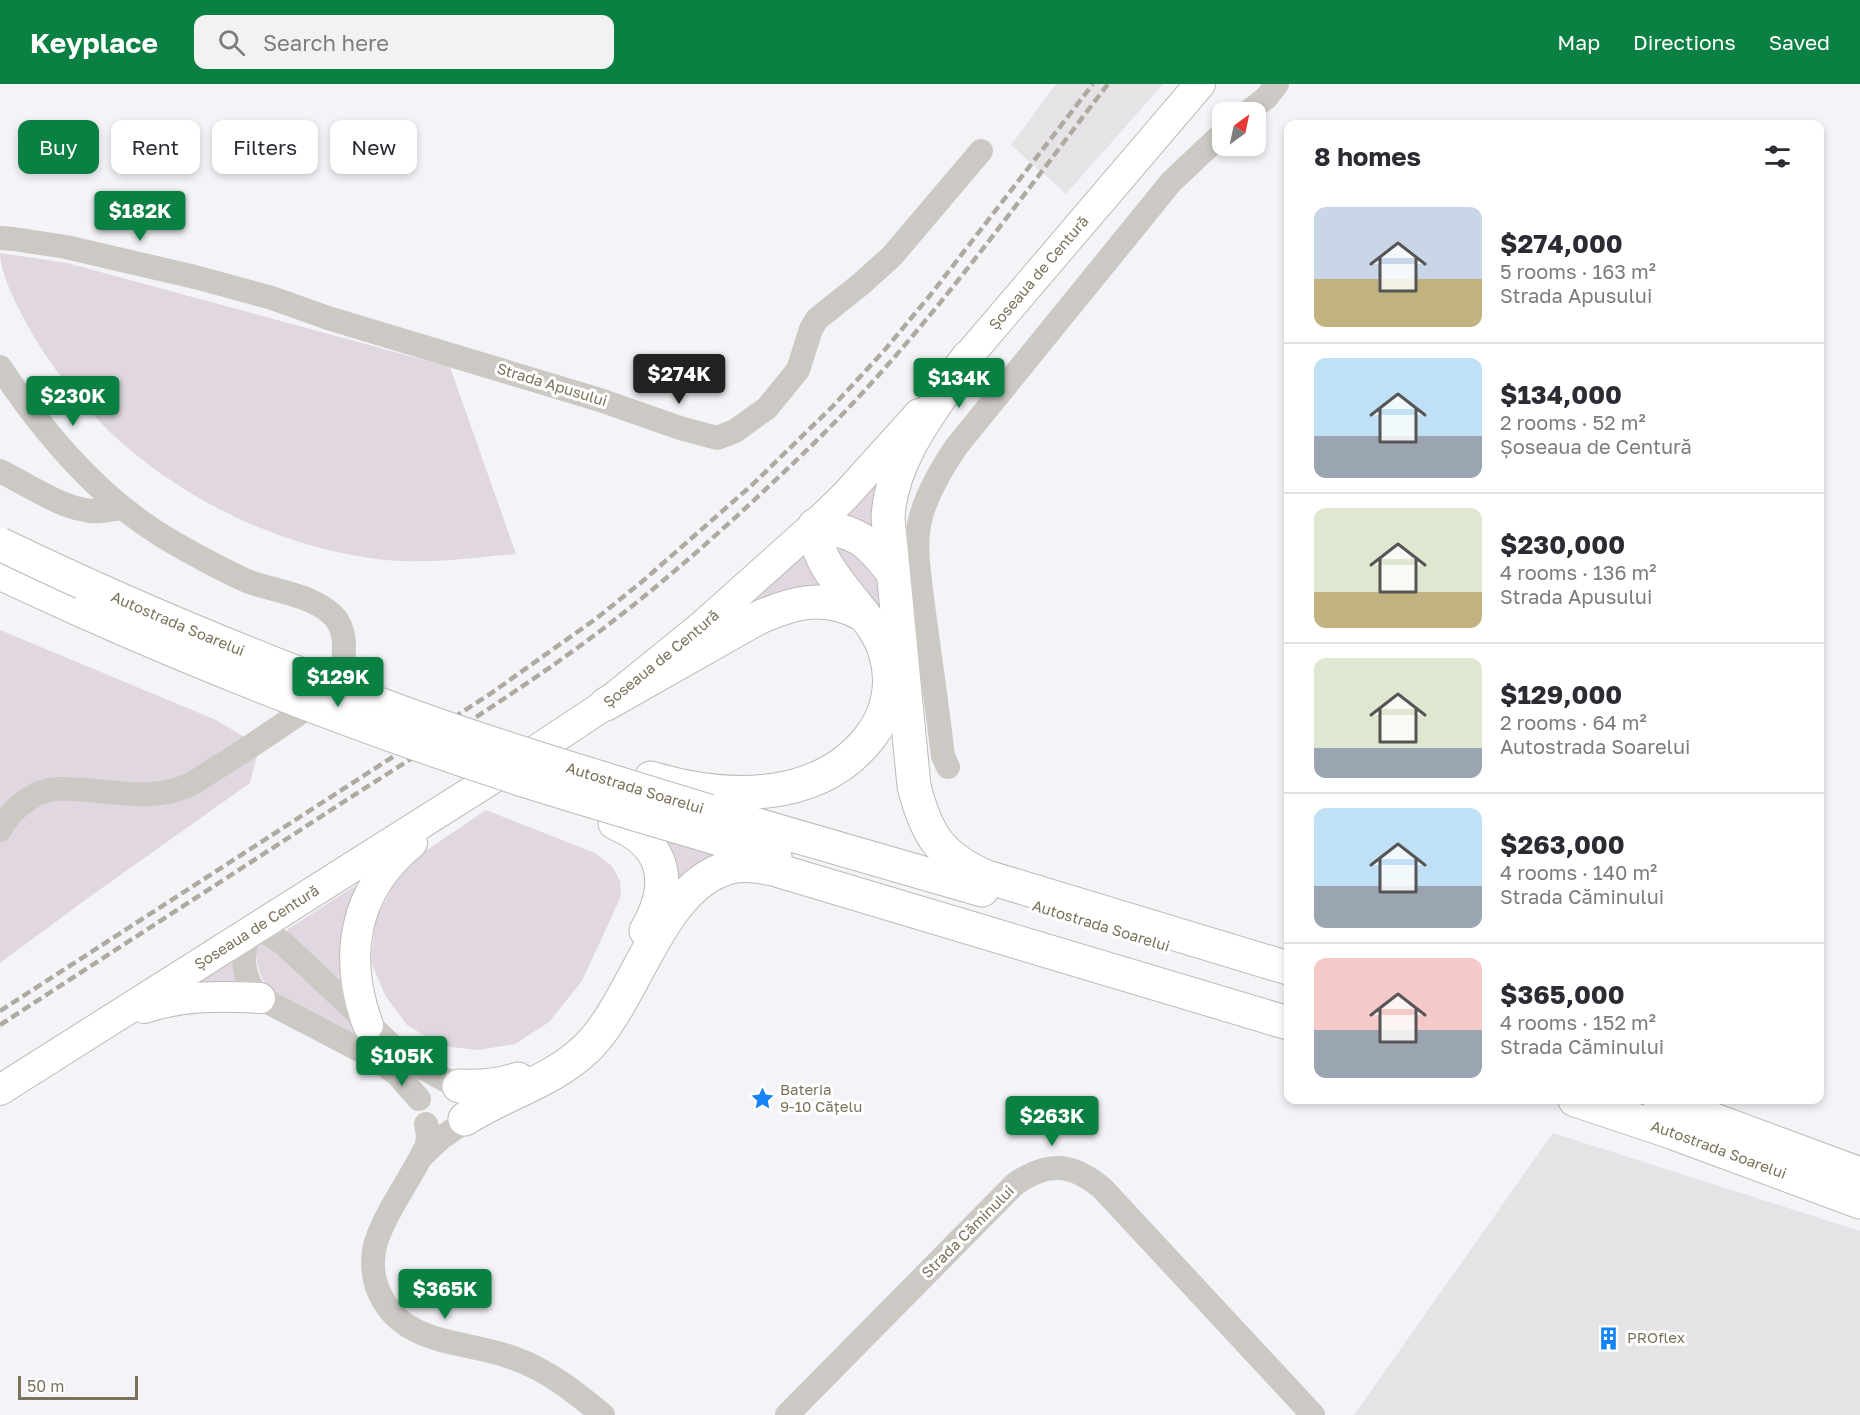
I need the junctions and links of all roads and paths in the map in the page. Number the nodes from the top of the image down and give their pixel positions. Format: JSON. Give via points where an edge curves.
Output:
{"nodes":[{"id":1,"x":1200,"y":84,"type":"edge"},
{"id":2,"x":1277,"y":84,"type":"edge"},
{"id":3,"x":1261,"y":102,"type":"edge"},
{"id":4,"x":1212,"y":143,"type":"edge"},
{"id":5,"x":981,"y":151,"type":"dead end"},
{"id":6,"x":0,"y":238,"type":"edge"},
{"id":7,"x":968,"y":357,"type":"junction"},
{"id":8,"x":0,"y":367,"type":"edge"},
{"id":9,"x":0,"y":471,"type":"edge"},
{"id":10,"x":122,"y":508,"type":"junction"},
{"id":11,"x":815,"y":525,"type":"junction"},
{"id":12,"x":0,"y":531,"type":"edge"},
{"id":13,"x":0,"y":544,"type":"edge"},
{"id":14,"x":0,"y":573,"type":"edge"},
{"id":15,"x":893,"y":573,"type":"junction"},
{"id":16,"x":85,"y":612,"type":"junction"},
{"id":17,"x":863,"y":615,"type":"junction"},
{"id":18,"x":911,"y":620,"type":"junction"},
{"id":19,"x":606,"y":704,"type":"junction"},
{"id":20,"x":948,"y":767,"type":"dead end"},
{"id":21,"x":465,"y":795,"type":"junction"},
{"id":22,"x":710,"y":812,"type":"junction"},
{"id":23,"x":0,"y":830,"type":"edge"},
{"id":24,"x":250,"y":930,"type":"junction"},
{"id":25,"x":1284,"y":967,"type":"edge"},
{"id":26,"x":1284,"y":980,"type":"edge"},
{"id":27,"x":261,"y":998,"type":"junction"},
{"id":28,"x":1284,"y":1008,"type":"edge"},
{"id":29,"x":113,"y":1018,"type":"junction"},
{"id":30,"x":1284,"y":1022,"type":"edge"},
{"id":31,"x":368,"y":1025,"type":"junction"},
{"id":32,"x":452,"y":1083,"type":"junction"},
{"id":33,"x":0,"y":1090,"type":"edge"},
{"id":34,"x":419,"y":1099,"type":"junction"},
{"id":35,"x":1587,"y":1104,"type":"edge"},
{"id":36,"x":1671,"y":1104,"type":"edge"},
{"id":37,"x":426,"y":1124,"type":"junction"},
{"id":38,"x":460,"y":1124,"type":"junction"},
{"id":39,"x":422,"y":1156,"type":"junction"},
{"id":40,"x":1860,"y":1174,"type":"edge"},
{"id":41,"x":1860,"y":1202,"type":"edge"},
{"id":42,"x":603,"y":1415,"type":"edge"},
{"id":43,"x":787,"y":1415,"type":"edge"},
{"id":44,"x":1313,"y":1415,"type":"edge"}],
"edges":[{"from":1,"to":7,"type":"main road","name":"Șoseaua de Centură"},
{"from":2,"to":3,"type":"street"},
{"from":4,"to":18,"type":"street","via":[[1171,182],[976,421],[939,473],[921,516],[917,537],[919,569]]},
{"from":5,"to":6,"type":"street","name":"Strada Apusului","via":[[892,256],[817,319],[798,370],[767,408],[735,431],[717,438],[328,318],[272,297],[66,247]]},
{"from":7,"to":11,"type":"main road","name":"Șoseaua de Centură"},
{"from":7,"to":15,"type":"highway","via":[[905,454],[896,475],[888,518]]},
{"from":8,"to":10,"type":"street","via":[[48,430]]},
{"from":9,"to":10,"type":"street","via":[[84,510]]},
{"from":10,"to":23,"type":"street","via":[[173,542],[246,580],[327,609],[344,636],[344,659],[326,690],[307,708],[187,786],[138,795],[55,789],[15,808]]},
{"from":11,"to":15,"type":"highway","via":[[858,537],[880,555]]},
{"from":11,"to":17,"type":"highway","via":[[821,555]]},
{"from":11,"to":19,"type":"main road","name":"Șoseaua de Centură","via":[[693,634]]},
{"from":12,"to":22,"type":"highway","via":[[152,599],[350,678],[685,788]]},
{"from":13,"to":22,"type":"highway","name":"Autostrada Soarelui","bridge":true,"via":[[97,590],[300,674],[509,748]]},
{"from":14,"to":16,"type":"highway","name":"Autostrada Soarelui"},
{"from":15,"to":18,"type":"highway"},
{"from":16,"to":22,"type":"highway","name":"Autostrada Soarelui","bridge":true,"via":[[273,691],[516,777]]},
{"from":16,"to":32,"type":"highway","bridge":true,"via":[[133,646],[184,669],[370,740],[615,823],[633,831],[652,848],[662,878],[659,904],[598,1016],[583,1035],[539,1069],[510,1082],[478,1087]]},
{"from":17,"to":19,"type":"highway","via":[[842,605],[819,601],[777,609]]},
{"from":17,"to":22,"type":"highway","via":[[878,633],[889,669],[887,706],[873,734],[833,771],[806,783],[759,792]]},
{"from":18,"to":20,"type":"street"},
{"from":18,"to":25,"type":"highway","via":[[904,674],[914,786],[927,827],[947,855],[987,878]]},
{"from":19,"to":21,"type":"main road","name":"Șoseaua de Centură"},
{"from":21,"to":24,"type":"main road","name":"Șoseaua de Centură"},
{"from":21,"to":31,"type":"main road","via":[[392,861],[364,908],[356,934],[355,963],[360,1002]]},
{"from":22,"to":26,"type":"highway","name":"Autostrada Soarelui"},
{"from":22,"to":28,"type":"highway","name":"Autostrada Soarelui"},
{"from":24,"to":27,"type":"street","via":[[244,968]]},
{"from":24,"to":29,"type":"main road","name":"Șoseaua de Centură"},
{"from":24,"to":31,"type":"street","via":[[266,932],[284,944]]},
{"from":27,"to":29,"type":"main road","via":[[185,998]]},
{"from":27,"to":34,"type":"street","via":[[375,1058],[397,1074]]},
{"from":29,"to":33,"type":"main road","name":"Șoseaua de Centură"},
{"from":30,"to":38,"type":"highway","via":[[773,869],[734,866],[708,876],[673,911],[607,1024],[587,1048],[547,1078],[490,1104]]},
{"from":31,"to":32,"type":"street","via":[[405,1059]]},
{"from":32,"to":34,"type":"street","via":[[432,1083]]},
{"from":32,"to":38,"type":"street","via":[[468,1098],[469,1105]]},
{"from":34,"to":37,"type":"street"},
{"from":35,"to":41,"type":"highway","name":"Autostrada Soarelui"},
{"from":36,"to":40,"type":"highway","name":"Autostrada Soarelui"},
{"from":37,"to":38,"type":"street","via":[[441,1131]]},
{"from":37,"to":39,"type":"street","via":[[427,1145]]},
{"from":38,"to":39,"type":"street"},
{"from":39,"to":42,"type":"street","via":[[376,1242],[375,1282],[387,1306],[408,1326],[428,1336],[532,1365]]},
{"from":43,"to":44,"type":"street","name":"Strada Căminului","via":[[1016,1184],[1036,1171],[1059,1167],[1082,1174],[1107,1193]]}]}
